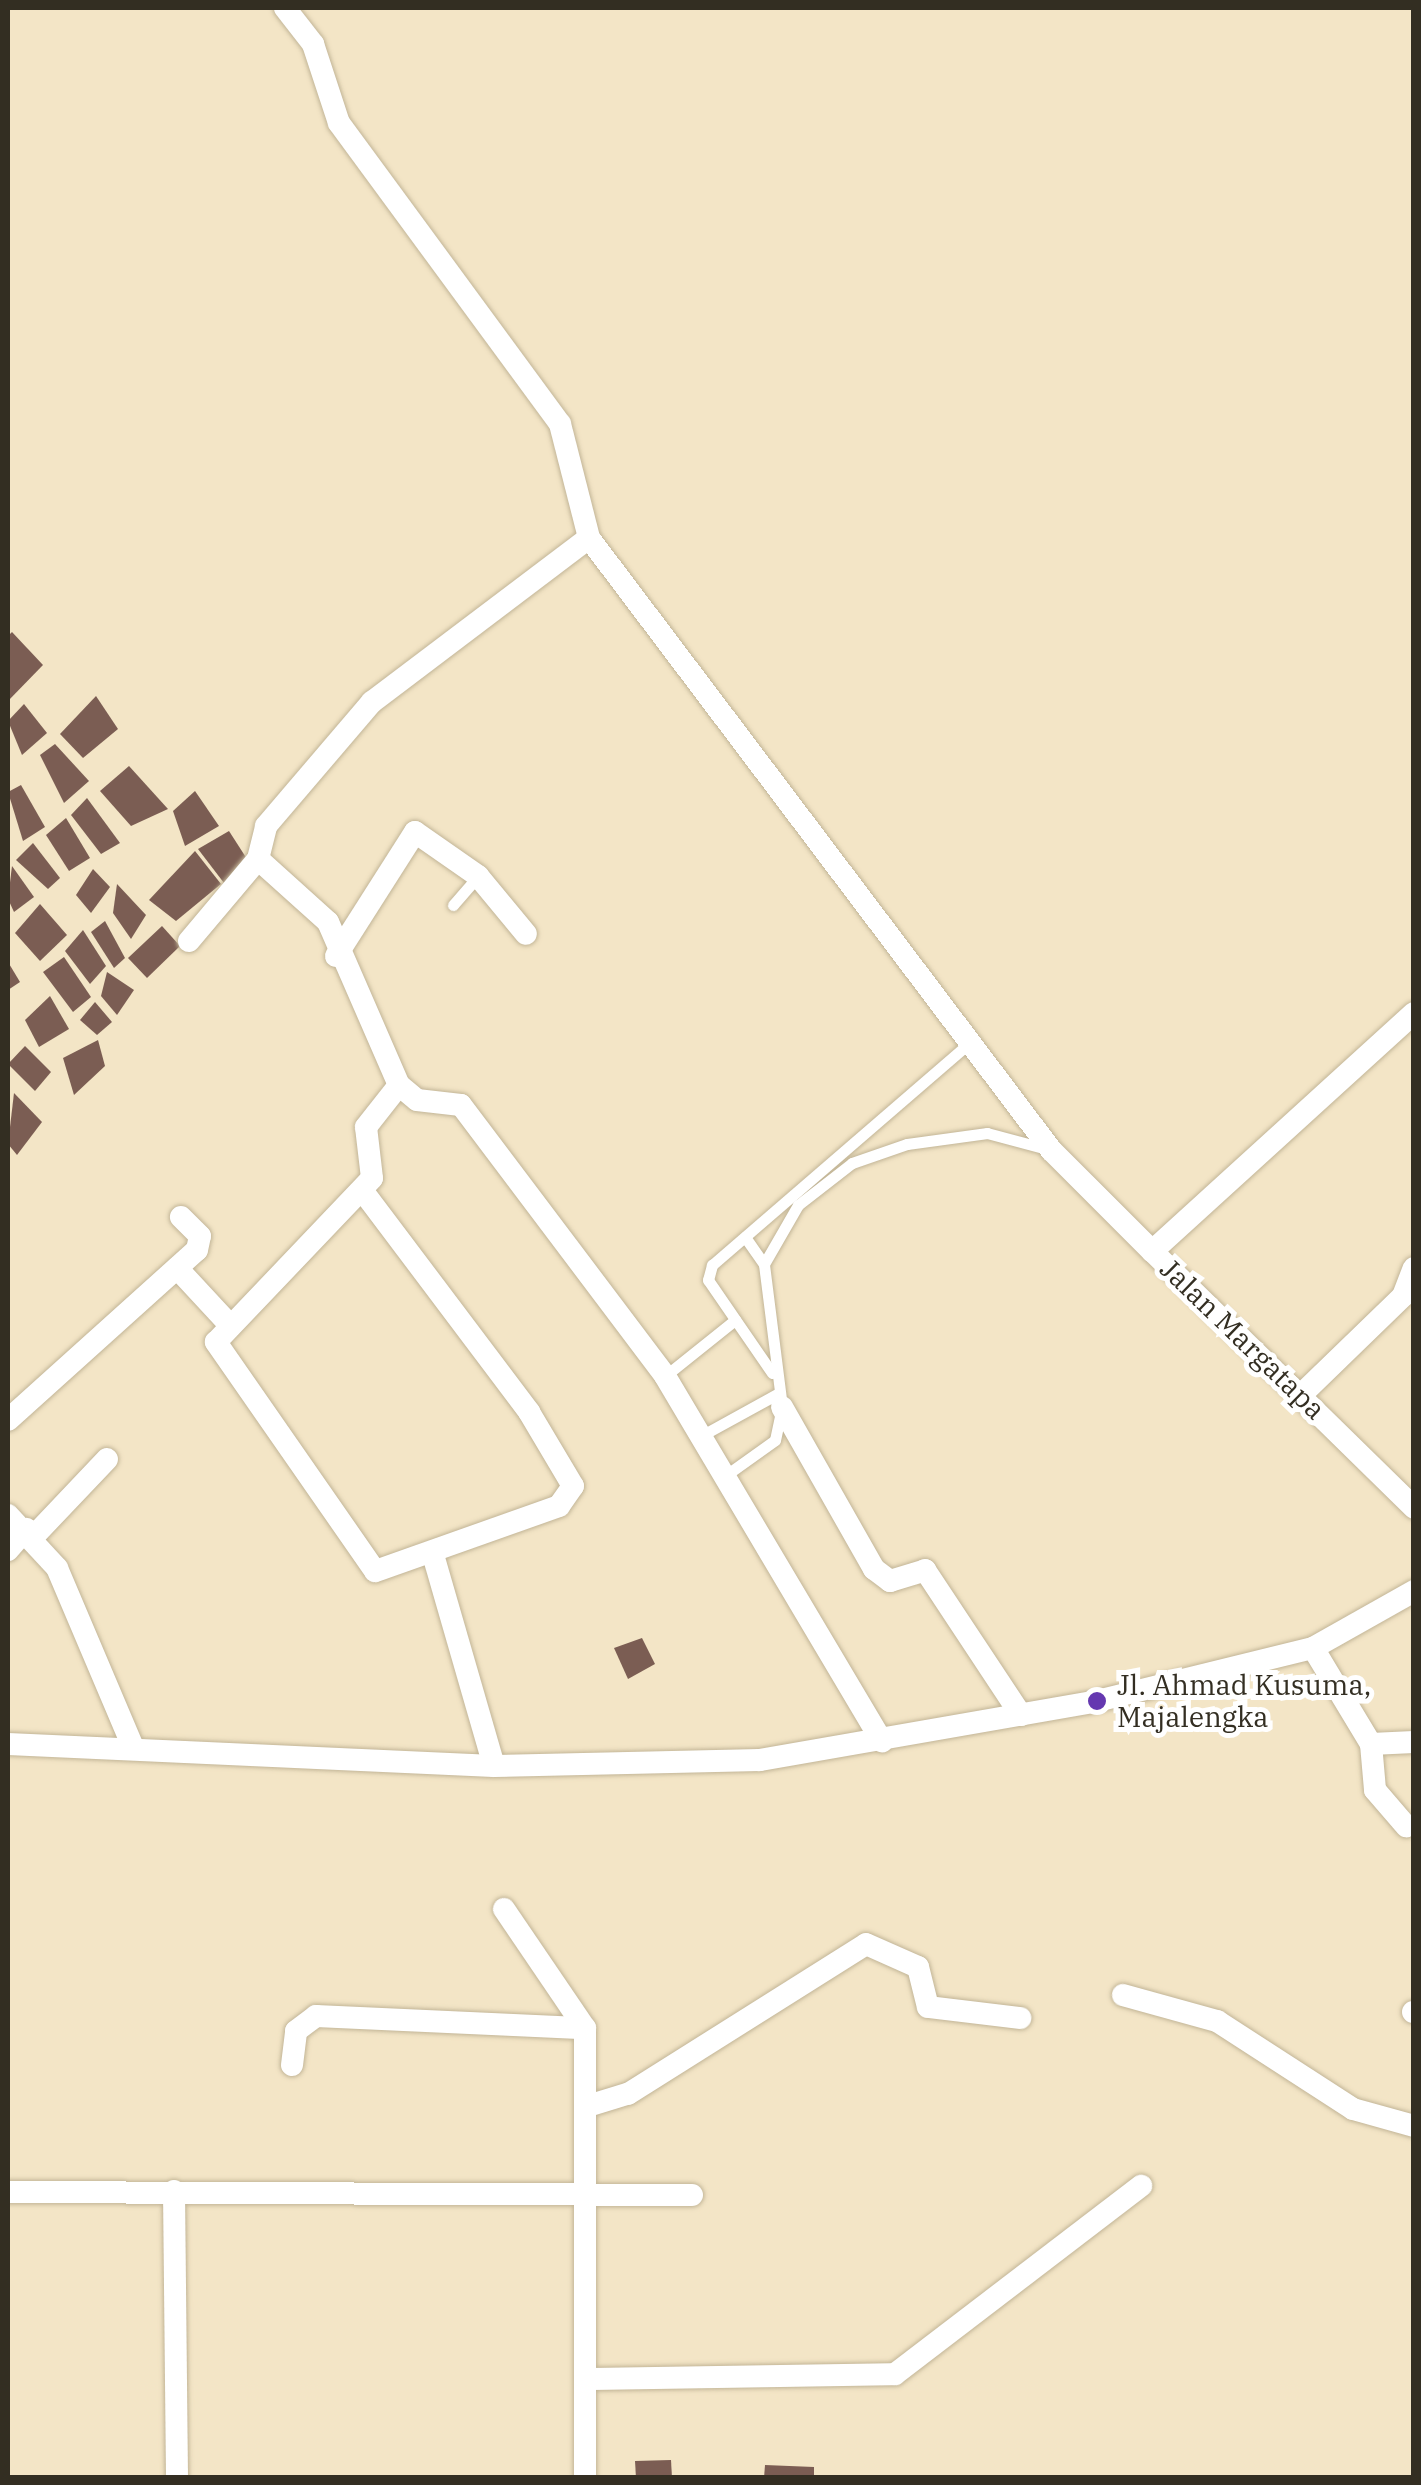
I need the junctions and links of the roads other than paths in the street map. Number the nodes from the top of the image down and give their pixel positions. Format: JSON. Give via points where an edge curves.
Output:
{"nodes":[{"id":1,"x":285,"y":8,"type":"edge"},
{"id":2,"x":589,"y":538,"type":"junction"},
{"id":3,"x":258,"y":859,"type":"junction"},
{"id":4,"x":478,"y":876,"type":"junction"},
{"id":5,"x":452,"y":905,"type":"dead end"},
{"id":6,"x":526,"y":934,"type":"dead end"},
{"id":7,"x":189,"y":941,"type":"dead end"},
{"id":8,"x":336,"y":956,"type":"junction"},
{"id":9,"x":1414,"y":1012,"type":"edge"},
{"id":10,"x":973,"y":1039,"type":"junction"},
{"id":11,"x":400,"y":1085,"type":"junction"},
{"id":12,"x":1051,"y":1150,"type":"junction"},
{"id":13,"x":362,"y":1190,"type":"junction"},
{"id":14,"x":180,"y":1217,"type":"dead end"},
{"id":15,"x":745,"y":1237,"type":"junction"},
{"id":16,"x":1152,"y":1251,"type":"junction"},
{"id":17,"x":764,"y":1264,"type":"junction"},
{"id":18,"x":177,"y":1268,"type":"junction"},
{"id":19,"x":1414,"y":1268,"type":"edge"},
{"id":20,"x":734,"y":1320,"type":"junction"},
{"id":21,"x":227,"y":1322,"type":"junction"},
{"id":22,"x":772,"y":1373,"type":"junction"},
{"id":23,"x":665,"y":1376,"type":"junction"},
{"id":24,"x":1302,"y":1394,"type":"junction"},
{"id":25,"x":780,"y":1400,"type":"junction"},
{"id":26,"x":8,"y":1420,"type":"edge"},
{"id":27,"x":698,"y":1437,"type":"junction"},
{"id":28,"x":107,"y":1459,"type":"dead end"},
{"id":29,"x":720,"y":1479,"type":"junction"},
{"id":30,"x":1414,"y":1508,"type":"edge"},
{"id":31,"x":22,"y":1527,"type":"edge"},
{"id":32,"x":8,"y":1550,"type":"edge"},
{"id":33,"x":434,"y":1558,"type":"junction"},
{"id":34,"x":1414,"y":1591,"type":"edge"},
{"id":35,"x":1313,"y":1648,"type":"junction"},
{"id":36,"x":1021,"y":1715,"type":"junction"},
{"id":37,"x":882,"y":1742,"type":"junction"},
{"id":38,"x":1414,"y":1742,"type":"edge"},
{"id":39,"x":8,"y":1744,"type":"edge"},
{"id":40,"x":1372,"y":1744,"type":"junction"},
{"id":41,"x":132,"y":1745,"type":"junction"},
{"id":42,"x":494,"y":1766,"type":"junction"},
{"id":43,"x":1406,"y":1826,"type":"dead end"},
{"id":44,"x":504,"y":1910,"type":"dead end"},
{"id":45,"x":1124,"y":1994,"type":"dead end"},
{"id":46,"x":1020,"y":2018,"type":"dead end"},
{"id":47,"x":585,"y":2028,"type":"junction"},
{"id":48,"x":292,"y":2065,"type":"dead end"},
{"id":49,"x":590,"y":2105,"type":"junction"},
{"id":50,"x":1414,"y":2126,"type":"edge"},
{"id":51,"x":1142,"y":2186,"type":"dead end"},
{"id":52,"x":174,"y":2191,"type":"junction"},
{"id":53,"x":8,"y":2192,"type":"edge"},
{"id":54,"x":590,"y":2194,"type":"junction"},
{"id":55,"x":692,"y":2195,"type":"dead end"},
{"id":56,"x":588,"y":2378,"type":"junction"},
{"id":57,"x":176,"y":2478,"type":"edge"},
{"id":58,"x":585,"y":2478,"type":"edge"}],
"edges":[{"from":1,"to":2,"type":"street","via":[[313,44],[339,123],[560,424]]},
{"from":2,"to":3,"type":"street","via":[[372,702],[266,826]]},
{"from":2,"to":10,"type":"street"},
{"from":3,"to":7,"type":"street"},
{"from":3,"to":8,"type":"street","via":[[328,922]]},
{"from":4,"to":5,"type":"lane"},
{"from":4,"to":6,"type":"street"},
{"from":4,"to":8,"type":"street","via":[[411,833]]},
{"from":8,"to":11,"type":"street"},
{"from":9,"to":16,"type":"street","name":"Jalan Margatapa"},
{"from":10,"to":12,"type":"street"},
{"from":10,"to":15,"type":"lane"},
{"from":11,"to":13,"type":"street","via":[[366,1127],[374,1168]]},
{"from":11,"to":23,"type":"street","via":[[417,1100],[461,1106]]},
{"from":12,"to":16,"type":"street"},
{"from":12,"to":17,"type":"lane","via":[[987,1133],[852,1163],[798,1205]]},
{"from":13,"to":21,"type":"street"},
{"from":13,"to":33,"type":"street","via":[[529,1412],[572,1486],[559,1506]]},
{"from":14,"to":18,"type":"street","via":[[200,1243]]},
{"from":15,"to":17,"type":"lane"},
{"from":15,"to":20,"type":"lane","via":[[707,1272]]},
{"from":16,"to":24,"type":"street","name":"Jalan Margatapa"},
{"from":17,"to":22,"type":"lane","via":[[778,1350]]},
{"from":18,"to":21,"type":"street"},
{"from":18,"to":26,"type":"street"},
{"from":19,"to":24,"type":"street","via":[[1403,1296]]},
{"from":20,"to":22,"type":"lane"},
{"from":20,"to":23,"type":"lane"},
{"from":21,"to":33,"type":"street","via":[[218,1348],[367,1568]]},
{"from":22,"to":25,"type":"lane"},
{"from":23,"to":27,"type":"street"},
{"from":24,"to":30,"type":"street","name":"Jalan Margatapa"},
{"from":25,"to":27,"type":"lane"},
{"from":25,"to":29,"type":"lane","via":[[764,1455]]},
{"from":25,"to":36,"type":"street","via":[[874,1569],[890,1581],[925,1570]]},
{"from":27,"to":29,"type":"street"},
{"from":28,"to":31,"type":"street"},
{"from":29,"to":37,"type":"street"},
{"from":31,"to":32,"type":"street"},
{"from":31,"to":41,"type":"street","via":[[72,1598]]},
{"from":33,"to":42,"type":"street"},
{"from":34,"to":35,"type":"street"},
{"from":35,"to":36,"type":"street"},
{"from":35,"to":40,"type":"street"},
{"from":36,"to":37,"type":"street"},
{"from":37,"to":42,"type":"street","via":[[760,1760]]},
{"from":38,"to":40,"type":"street"},
{"from":39,"to":41,"type":"street"},
{"from":40,"to":43,"type":"street","via":[[1375,1790]]},
{"from":41,"to":42,"type":"street"},
{"from":44,"to":47,"type":"street"},
{"from":45,"to":50,"type":"street","via":[[1217,2021],[1353,2109]]},
{"from":46,"to":49,"type":"street","via":[[928,2007],[918,1967],[866,1944],[628,2094]]},
{"from":47,"to":48,"type":"street","via":[[316,2016],[296,2032]]},
{"from":47,"to":49,"type":"street"},
{"from":49,"to":54,"type":"street"},
{"from":51,"to":56,"type":"street","via":[[895,2374]]},
{"from":52,"to":53,"type":"street"},
{"from":52,"to":54,"type":"street"},
{"from":52,"to":57,"type":"street"},
{"from":54,"to":55,"type":"street"},
{"from":54,"to":56,"type":"street"},
{"from":56,"to":58,"type":"street"}]}
